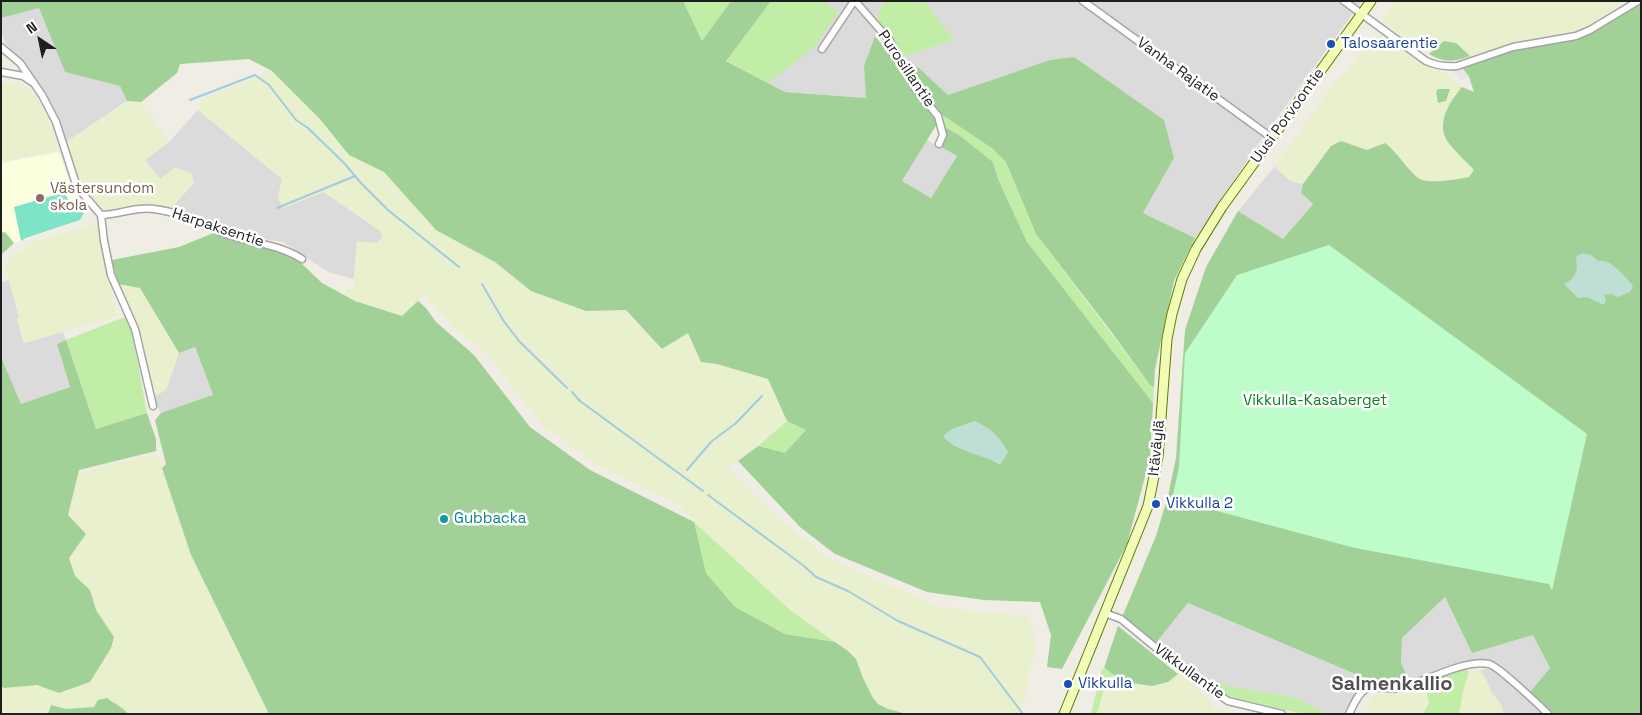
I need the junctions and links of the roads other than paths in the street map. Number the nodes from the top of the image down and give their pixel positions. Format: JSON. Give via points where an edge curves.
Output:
{"nodes":[{"id":1,"x":854,"y":1,"type":"edge"},
{"id":2,"x":1083,"y":1,"type":"edge"},
{"id":3,"x":1344,"y":1,"type":"edge"},
{"id":4,"x":1371,"y":1,"type":"edge"},
{"id":5,"x":1638,"y":1,"type":"edge"},
{"id":6,"x":1362,"y":13,"type":"junction"},
{"id":7,"x":1,"y":47,"type":"edge"},
{"id":8,"x":822,"y":49,"type":"dead end"},
{"id":9,"x":1,"y":72,"type":"edge"},
{"id":10,"x":35,"y":84,"type":"junction"},
{"id":11,"x":1272,"y":138,"type":"junction"},
{"id":12,"x":939,"y":144,"type":"dead end"},
{"id":13,"x":1222,"y":208,"type":"joint"},
{"id":14,"x":102,"y":215,"type":"junction"},
{"id":15,"x":302,"y":259,"type":"dead end"},
{"id":16,"x":154,"y":406,"type":"dead end"},
{"id":17,"x":1106,"y":613,"type":"junction"},
{"id":18,"x":1064,"y":714,"type":"edge"},
{"id":19,"x":1282,"y":714,"type":"edge"},
{"id":20,"x":1348,"y":714,"type":"edge"},
{"id":21,"x":1548,"y":714,"type":"edge"}],
"edges":[{"from":1,"to":8,"type":"street"},
{"from":1,"to":12,"type":"street","name":"Purosillantie","via":[[890,41],[915,88],[938,116],[942,134]]},
{"from":2,"to":11,"type":"street","name":"Vanha Rajatie"},
{"from":3,"to":6,"type":"street"},
{"from":4,"to":6,"type":"main road","name":"Uusi Porvoontie"},
{"from":5,"to":6,"type":"street","via":[[1576,36],[1513,48],[1448,67],[1426,60]]},
{"from":6,"to":11,"type":"main road","name":"Uusi Porvoontie"},
{"from":7,"to":10,"type":"street","via":[[20,63]]},
{"from":9,"to":10,"type":"street","via":[[23,76]]},
{"from":10,"to":14,"type":"street","via":[[56,122],[75,181]]},
{"from":11,"to":13,"type":"main road","name":"Uusi Porvoontie"},
{"from":13,"to":17,"type":"main road","name":"Itäväylä","via":[[1182,279],[1172,314],[1158,457],[1151,495],[1139,534]]},
{"from":14,"to":15,"type":"street","name":"Harpaksentie","via":[[147,208],[170,212],[227,234],[286,250]]},
{"from":14,"to":16,"type":"street","via":[[111,274],[135,329]]},
{"from":17,"to":18,"type":"main road","name":"Itäväylä"},
{"from":17,"to":19,"type":"street","name":"Vikkullantie","via":[[1121,619],[1228,701]]},
{"from":20,"to":21,"type":"street","via":[[1365,689],[1399,688],[1463,667],[1484,664],[1495,667]]}]}
